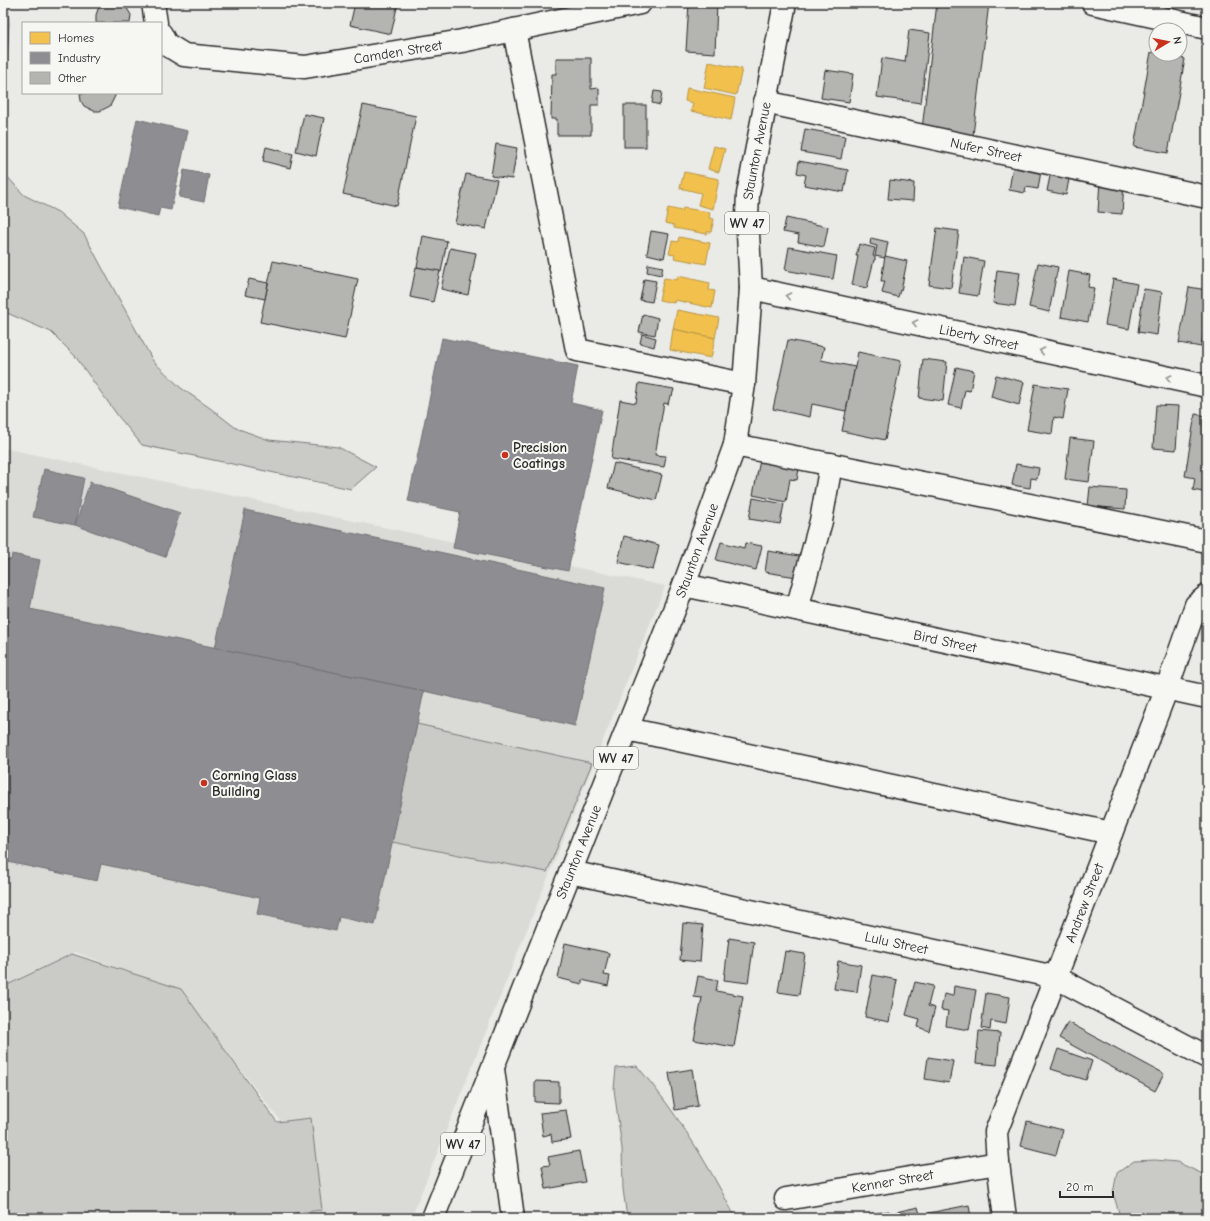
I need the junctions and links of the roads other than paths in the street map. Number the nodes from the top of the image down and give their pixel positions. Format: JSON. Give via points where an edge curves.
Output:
{"nodes":[{"id":1,"x":153,"y":3,"type":"edge"},
{"id":2,"x":640,"y":3,"type":"edge"},
{"id":3,"x":785,"y":3,"type":"edge"},
{"id":4,"x":1093,"y":3,"type":"edge"},
{"id":5,"x":156,"y":22,"type":"edge"},
{"id":6,"x":1207,"y":28,"type":"edge"},
{"id":7,"x":514,"y":30,"type":"junction"},
{"id":8,"x":162,"y":36,"type":"edge"},
{"id":9,"x":765,"y":102,"type":"junction"},
{"id":10,"x":1207,"y":197,"type":"edge"},
{"id":11,"x":751,"y":288,"type":"junction"},
{"id":12,"x":744,"y":384,"type":"junction"},
{"id":13,"x":1207,"y":386,"type":"edge"},
{"id":14,"x":735,"y":445,"type":"junction"},
{"id":15,"x":831,"y":464,"type":"junction"},
{"id":16,"x":1207,"y":541,"type":"edge"},
{"id":17,"x":684,"y":585,"type":"junction"},
{"id":18,"x":1207,"y":596,"type":"edge"},
{"id":19,"x":797,"y":609,"type":"junction"},
{"id":20,"x":1167,"y":688,"type":"junction"},
{"id":21,"x":1207,"y":697,"type":"edge"},
{"id":22,"x":627,"y":729,"type":"junction"},
{"id":23,"x":1111,"y":833,"type":"junction"},
{"id":24,"x":570,"y":872,"type":"junction"},
{"id":25,"x":1055,"y":977,"type":"junction"},
{"id":26,"x":1207,"y":1057,"type":"edge"},
{"id":27,"x":493,"y":1069,"type":"junction"},
{"id":28,"x":998,"y":1163,"type":"junction"},
{"id":29,"x":786,"y":1199,"type":"dead end"},
{"id":30,"x":438,"y":1216,"type":"edge"},
{"id":31,"x":513,"y":1218,"type":"edge"},
{"id":32,"x":1005,"y":1218,"type":"edge"}],
"edges":[{"from":1,"to":5,"type":"street"},
{"from":2,"to":7,"type":"street","name":"Camden Street"},
{"from":3,"to":9,"type":"street","name":"Staunton Avenue","number":"WV 47"},
{"from":4,"to":6,"type":"street"},
{"from":7,"to":8,"type":"street","name":"Camden Street","via":[[305,67],[184,55],[166,44]]},
{"from":7,"to":12,"type":"street","via":[[577,350]]},
{"from":9,"to":10,"type":"street","name":"Nufer Street"},
{"from":9,"to":11,"type":"street","name":"Staunton Avenue","number":"WV 47","via":[[748,194]]},
{"from":11,"to":12,"type":"street","name":"Staunton Avenue","number":"WV 47"},
{"from":13,"to":11,"type":"street","name":"Liberty Street","one_way":true},
{"from":12,"to":14,"type":"street","name":"Staunton Avenue","number":"WV 47"},
{"from":14,"to":15,"type":"street"},
{"from":14,"to":17,"type":"street","name":"Staunton Avenue","number":"WV 47"},
{"from":15,"to":16,"type":"street"},
{"from":15,"to":19,"type":"street","via":[[822,521]]},
{"from":17,"to":19,"type":"street","name":"Bird Street"},
{"from":17,"to":22,"type":"street","name":"Staunton Avenue","number":"WV 47"},
{"from":18,"to":20,"type":"street","name":"Andrew Street","via":[[1196,605]]},
{"from":19,"to":20,"type":"street","name":"Bird Street"},
{"from":20,"to":21,"type":"street","name":"Bird Street"},
{"from":20,"to":23,"type":"street","name":"Andrew Street"},
{"from":22,"to":23,"type":"street"},
{"from":22,"to":24,"type":"street","name":"Staunton Avenue","number":"WV 47"},
{"from":23,"to":25,"type":"street","name":"Andrew Street"},
{"from":24,"to":25,"type":"street","name":"Lulu Street"},
{"from":24,"to":27,"type":"street","name":"Staunton Avenue","number":"WV 47"},
{"from":25,"to":26,"type":"street","name":"Lulu Street"},
{"from":25,"to":28,"type":"street","name":"Andrew Street","via":[[996,1132]]},
{"from":27,"to":30,"type":"street","name":"Staunton Avenue","number":"WV 47"},
{"from":27,"to":31,"type":"street","name":"Staunton Avenue"},
{"from":28,"to":29,"type":"street","name":"Kenner Street"},
{"from":28,"to":32,"type":"street","name":"Andrew Street"}]}
